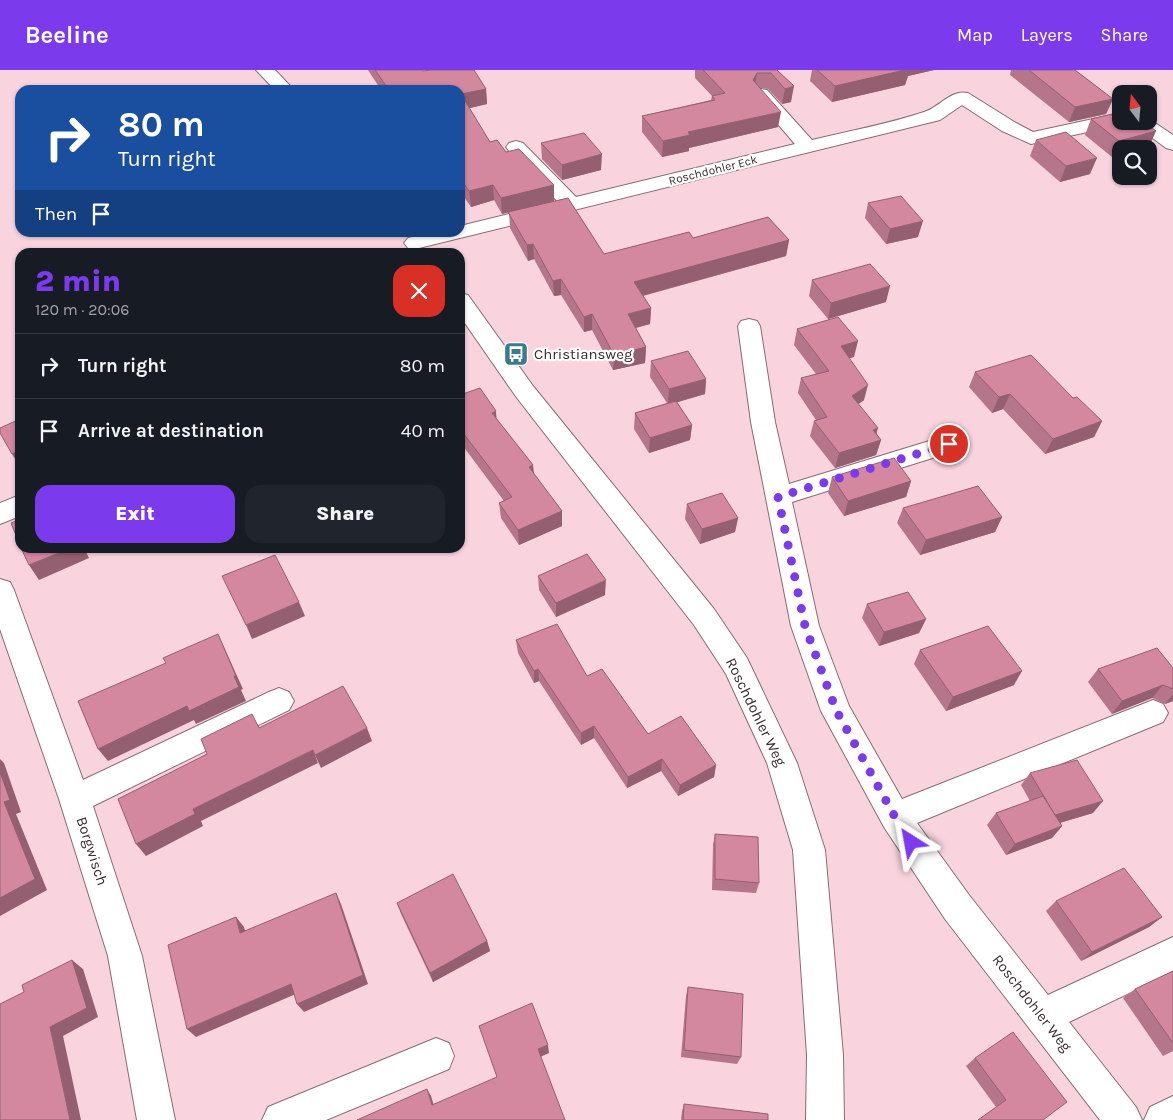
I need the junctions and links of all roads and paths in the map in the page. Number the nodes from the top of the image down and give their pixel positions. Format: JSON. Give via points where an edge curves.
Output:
{"nodes":[{"id":1,"x":265,"y":70,"type":"edge"},
{"id":2,"x":280,"y":85,"type":"edge"},
{"id":3,"x":761,"y":94,"type":"edge"},
{"id":4,"x":1112,"y":121,"type":"edge"},
{"id":5,"x":1152,"y":130,"type":"edge"},
{"id":6,"x":1173,"y":144,"type":"edge"},
{"id":7,"x":516,"y":147,"type":"dead end"},
{"id":8,"x":808,"y":147,"type":"junction"},
{"id":9,"x":572,"y":205,"type":"junction"},
{"id":10,"x":465,"y":231,"type":"edge"},
{"id":11,"x":440,"y":237,"type":"edge"},
{"id":12,"x":415,"y":243,"type":"edge"},
{"id":13,"x":465,"y":308,"type":"edge"},
{"id":14,"x":749,"y":326,"type":"dead end"},
{"id":15,"x":949,"y":444,"type":"dead end"},
{"id":16,"x":778,"y":497,"type":"junction"},
{"id":17,"x":15,"y":506,"type":"edge"},
{"id":18,"x":0,"y":514,"type":"edge"},
{"id":19,"x":0,"y":590,"type":"edge"},
{"id":20,"x":279,"y":701,"type":"dead end"},
{"id":21,"x":1153,"y":713,"type":"dead end"},
{"id":22,"x":75,"y":799,"type":"junction"},
{"id":23,"x":895,"y":817,"type":"junction"},
{"id":24,"x":1173,"y":954,"type":"edge"},
{"id":25,"x":1042,"y":1016,"type":"junction"},
{"id":26,"x":436,"y":1056,"type":"dead end"},
{"id":27,"x":1173,"y":1115,"type":"edge"},
{"id":28,"x":156,"y":1120,"type":"edge"},
{"id":29,"x":281,"y":1120,"type":"edge"},
{"id":30,"x":825,"y":1120,"type":"edge"},
{"id":31,"x":1123,"y":1120,"type":"edge"},
{"id":32,"x":1163,"y":1120,"type":"edge"}],
"edges":[{"from":1,"to":2,"type":"street"},
{"from":3,"to":8,"type":"street"},
{"from":4,"to":8,"type":"street","name":"Roschdohler Eck","via":[[1032,138],[962,98],[933,116]]},
{"from":5,"to":6,"type":"street"},
{"from":7,"to":9,"type":"street"},
{"from":8,"to":9,"type":"street","name":"Roschdohler Eck"},
{"from":9,"to":10,"type":"street","name":"Roschdohler Eck"},
{"from":11,"to":12,"type":"street","name":"Roschdohler Eck"},
{"from":13,"to":30,"type":"street","name":"Roschdohler Weg","via":[[526,392],[704,617],[738,667],[782,763],[809,850],[824,1055]]},
{"from":14,"to":16,"type":"street","name":"Roschdohler Weg"},
{"from":15,"to":16,"type":"street"},
{"from":16,"to":23,"type":"street","name":"Roschdohler Weg","via":[[805,626],[836,710]]},
{"from":17,"to":18,"type":"street"},
{"from":19,"to":22,"type":"street","name":"Borgwisch"},
{"from":20,"to":22,"type":"street"},
{"from":21,"to":23,"type":"street"},
{"from":22,"to":28,"type":"street","name":"Borgwisch","via":[[125,956]]},
{"from":23,"to":25,"type":"street","name":"Roschdohler Weg","via":[[957,907]]},
{"from":24,"to":25,"type":"street"},
{"from":25,"to":31,"type":"street","name":"Roschdohler Weg"},
{"from":26,"to":29,"type":"street"},
{"from":27,"to":32,"type":"street"}]}
